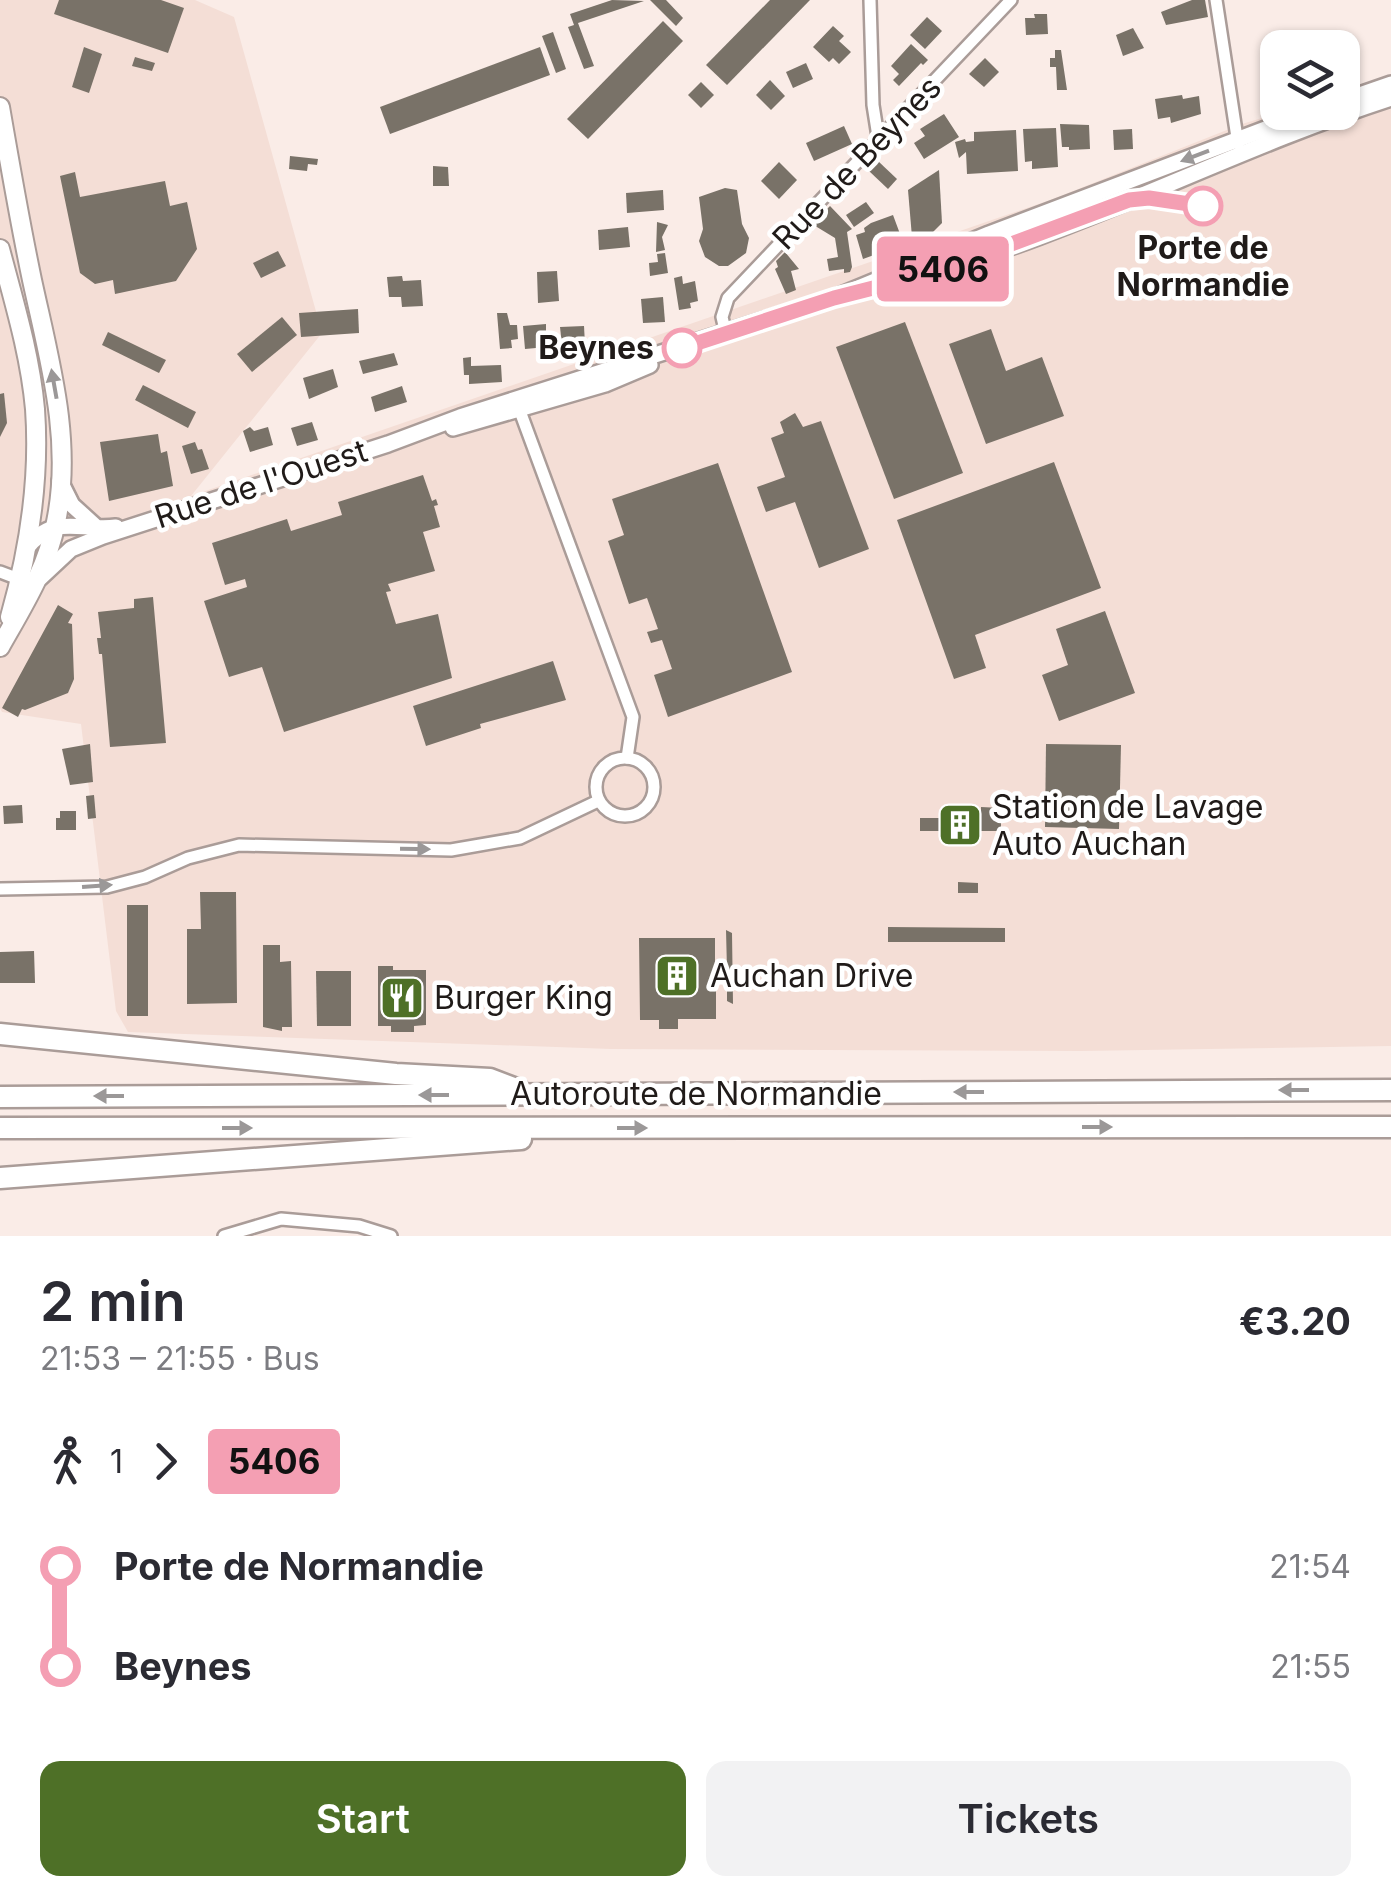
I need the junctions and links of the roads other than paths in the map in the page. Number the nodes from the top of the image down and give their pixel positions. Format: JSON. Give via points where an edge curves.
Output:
{"nodes":[{"id":1,"x":870,"y":0,"type":"edge"},
{"id":2,"x":1012,"y":0,"type":"edge"},
{"id":3,"x":1216,"y":0,"type":"edge"},
{"id":4,"x":1391,"y":84,"type":"edge"},
{"id":5,"x":1360,"y":94,"type":"edge"},
{"id":6,"x":1391,"y":98,"type":"edge"},
{"id":7,"x":0,"y":107,"type":"edge"},
{"id":8,"x":1274,"y":130,"type":"edge"},
{"id":9,"x":879,"y":143,"type":"junction"},
{"id":10,"x":1239,"y":148,"type":"junction"},
{"id":11,"x":6,"y":173,"type":"edge"},
{"id":12,"x":0,"y":249,"type":"edge"},
{"id":13,"x":726,"y":334,"type":"junction"},
{"id":14,"x":517,"y":405,"type":"junction"},
{"id":15,"x":60,"y":481,"type":"junction"},
{"id":16,"x":32,"y":504,"type":"junction"},
{"id":17,"x":135,"y":525,"type":"junction"},
{"id":18,"x":102,"y":529,"type":"junction"},
{"id":19,"x":51,"y":532,"type":"junction"},
{"id":20,"x":70,"y":548,"type":"junction"},
{"id":21,"x":26,"y":549,"type":"junction"},
{"id":22,"x":0,"y":572,"type":"edge"},
{"id":23,"x":19,"y":591,"type":"edge"},
{"id":24,"x":1,"y":645,"type":"edge"},
{"id":25,"x":626,"y":758,"type":"junction"},
{"id":26,"x":598,"y":801,"type":"junction"},
{"id":27,"x":0,"y":889,"type":"edge"},
{"id":28,"x":0,"y":1034,"type":"edge"},
{"id":29,"x":1391,"y":1090,"type":"edge"},
{"id":30,"x":530,"y":1094,"type":"junction"},
{"id":31,"x":0,"y":1097,"type":"edge"},
{"id":32,"x":1391,"y":1127,"type":"edge"},
{"id":33,"x":0,"y":1128,"type":"edge"},
{"id":34,"x":566,"y":1128,"type":"junction"},
{"id":35,"x":0,"y":1178,"type":"edge"},
{"id":36,"x":224,"y":1236,"type":"edge"},
{"id":37,"x":392,"y":1236,"type":"edge"}],
"edges":[{"from":1,"to":9,"type":"street"},
{"from":2,"to":9,"type":"street","name":"Rue de Beynes"},
{"from":3,"to":10,"type":"street"},
{"from":4,"to":5,"type":"main road"},
{"from":6,"to":10,"type":"main road"},
{"from":7,"to":11,"type":"main road"},
{"from":8,"to":10,"type":"main road"},
{"from":9,"to":13,"type":"street","name":"Rue de Beynes","via":[[728,298]]},
{"from":10,"to":13,"type":"main road","name":"Rue de l'Ouest","via":[[974,259]]},
{"from":15,"to":11,"type":"main road","one_way":true,"via":[[57,397]]},
{"from":12,"to":16,"type":"main road","via":[[34,409]]},
{"from":13,"to":14,"type":"main road","name":"Rue de l'Ouest","via":[[618,380]]},
{"from":14,"to":17,"type":"main road","name":"Rue de l'Ouest"},
{"from":14,"to":25,"type":"street","via":[[632,717]]},
{"from":15,"to":18,"type":"main road","via":[[74,508]]},
{"from":15,"to":19,"type":"main road"},
{"from":16,"to":19,"type":"main road"},
{"from":16,"to":21,"type":"main road"},
{"from":17,"to":18,"type":"main road"},
{"from":17,"to":20,"type":"main road"},
{"from":18,"to":19,"type":"main road","via":[[71,524]]},
{"from":19,"to":20,"type":"main road"},
{"from":19,"to":21,"type":"main road"},
{"from":19,"to":23,"type":"main road"},
{"from":20,"to":23,"type":"main road"},
{"from":21,"to":22,"type":"street"},
{"from":21,"to":23,"type":"main road"},
{"from":22,"to":23,"type":"street"},
{"from":23,"to":24,"type":"main road"},
{"from":23,"to":24,"type":"main road"},
{"from":25,"to":26,"type":"street","via":[[598,774]]},
{"from":25,"to":26,"type":"street","via":[[644,765],[654,780],[648,806],[620,816]]},
{"from":27,"to":26,"type":"street","one_way":true,"via":[[106,887],[239,845],[452,850],[520,838]]},
{"from":28,"to":30,"type":"highway","via":[[490,1078]]},
{"from":29,"to":30,"type":"highway","name":"Autoroute de Normandie","one_way":true},
{"from":30,"to":31,"type":"highway","name":"Autoroute de Normandie","one_way":true},
{"from":34,"to":32,"type":"highway","name":"Autoroute de Normandie","one_way":true},
{"from":33,"to":34,"type":"highway","name":"Autoroute de Normandie","one_way":true},
{"from":34,"to":35,"type":"highway","via":[[513,1141]]},
{"from":36,"to":37,"type":"street","via":[[280,1219]]}]}
